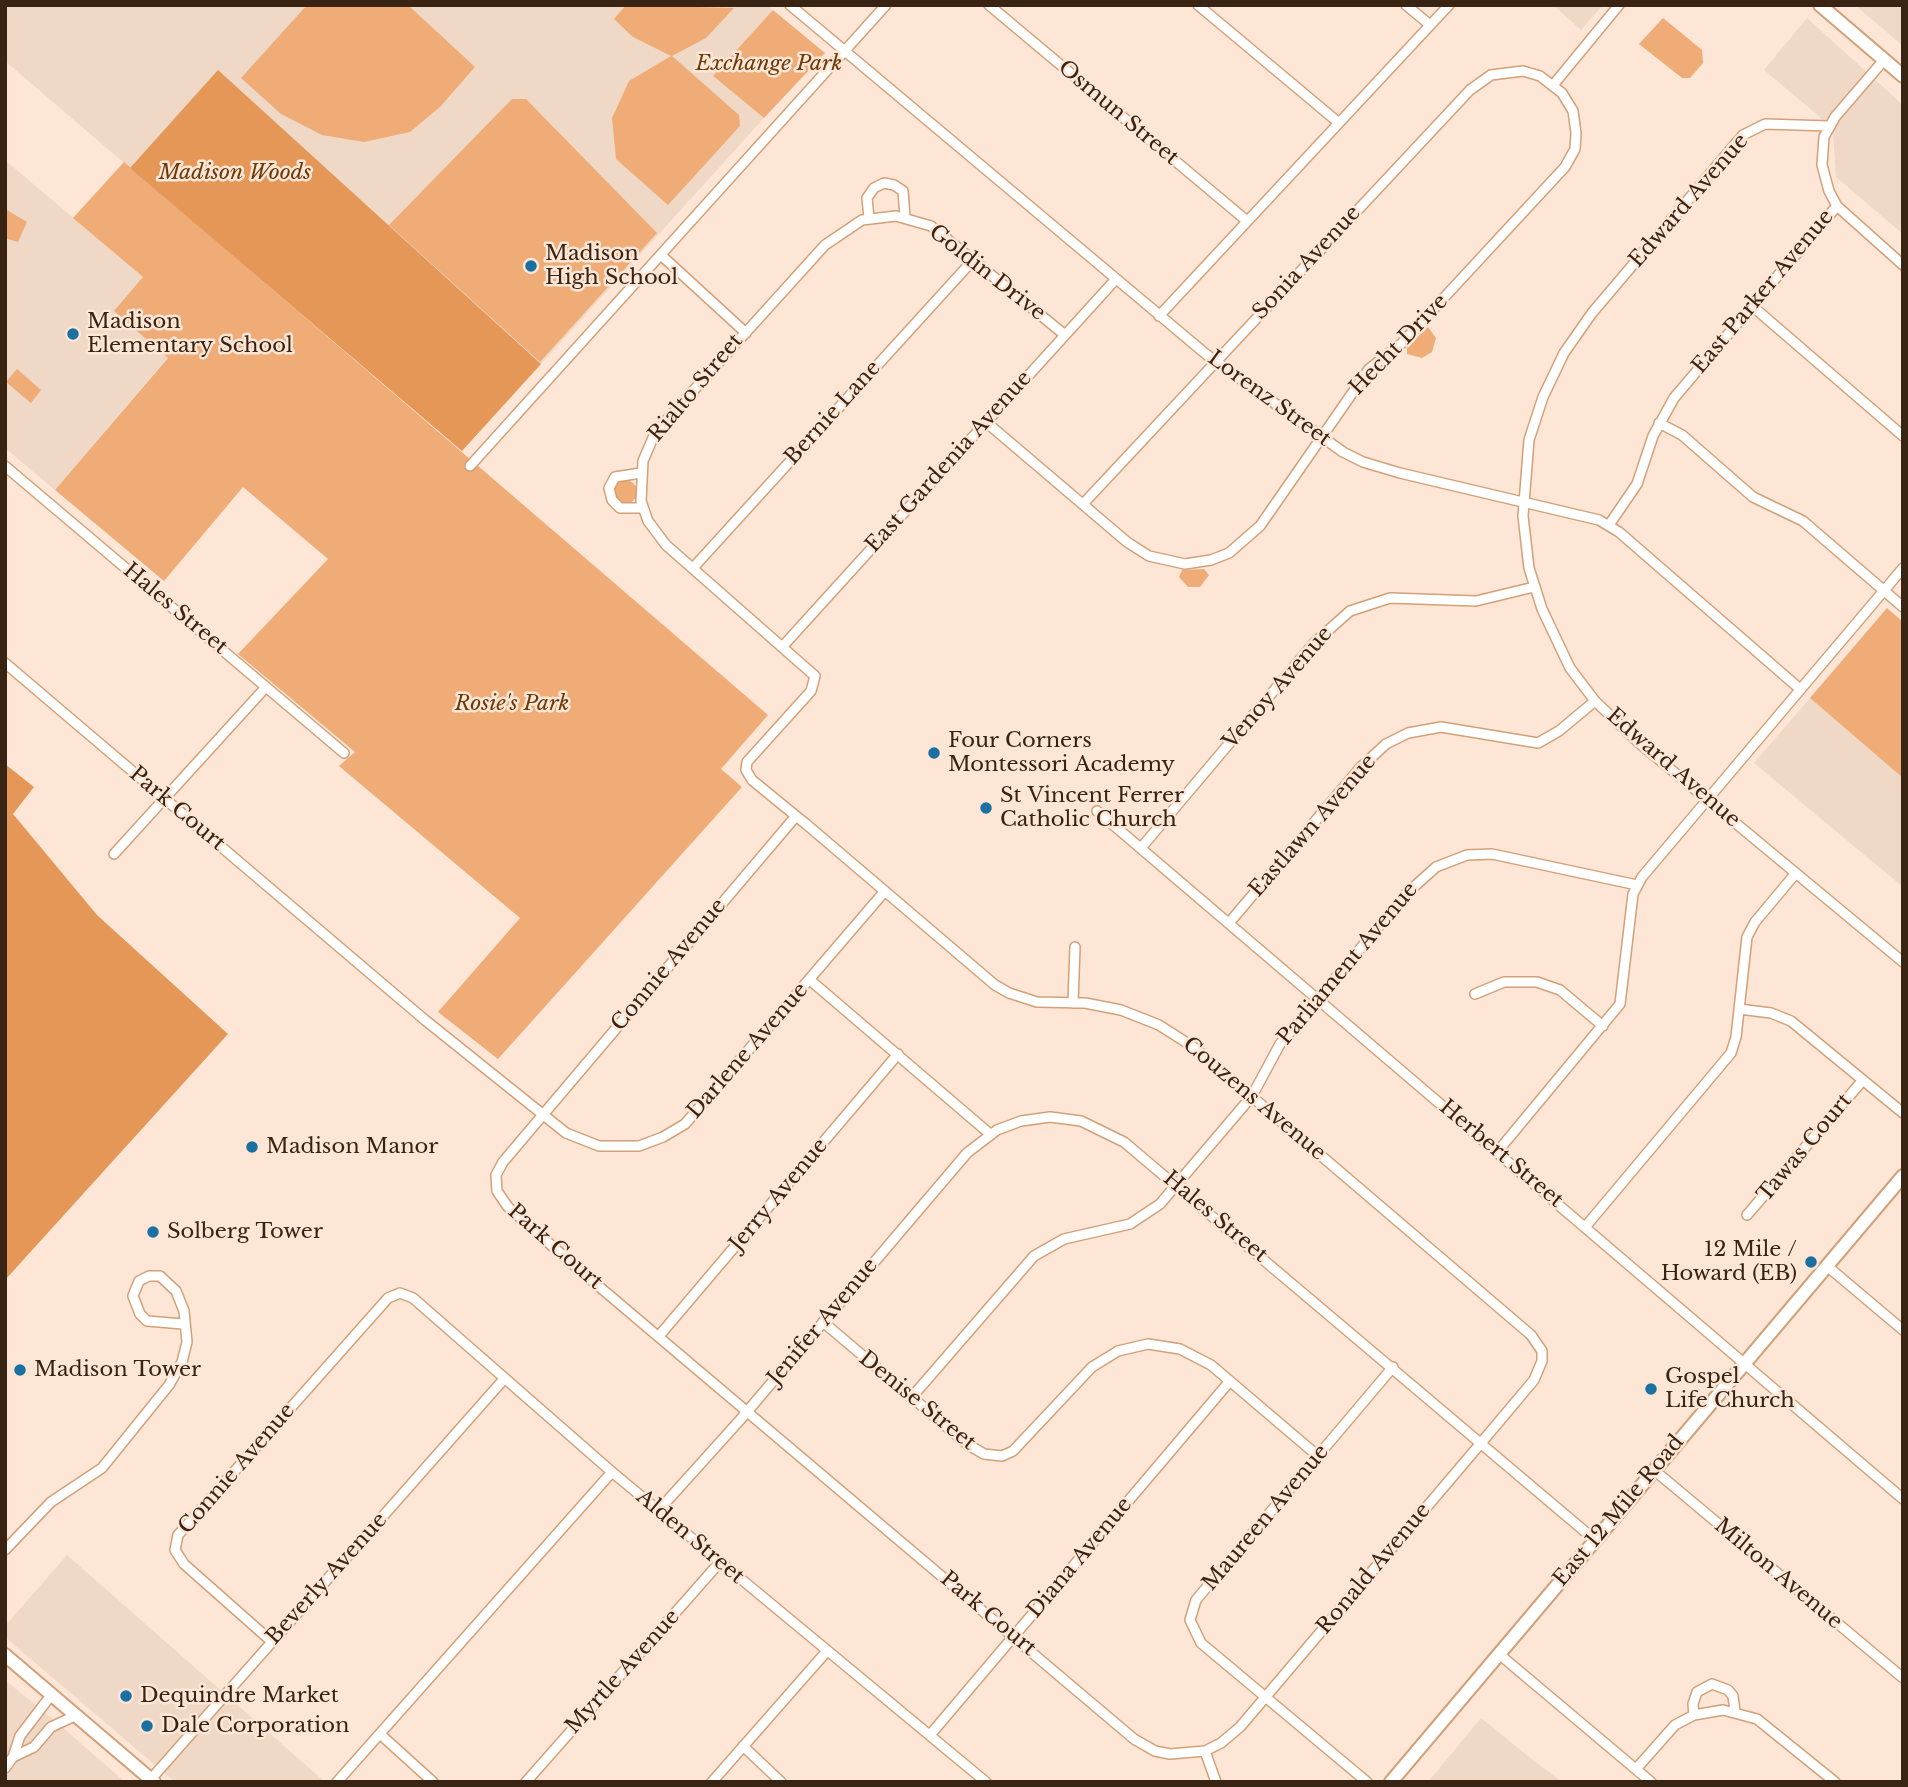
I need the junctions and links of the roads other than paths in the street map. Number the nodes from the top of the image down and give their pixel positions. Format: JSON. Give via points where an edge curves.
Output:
{"nodes":[{"id":1,"x":790,"y":5,"type":"edge"},
{"id":2,"x":886,"y":5,"type":"edge"},
{"id":3,"x":989,"y":5,"type":"edge"},
{"id":4,"x":1198,"y":5,"type":"edge"},
{"id":5,"x":1406,"y":5,"type":"edge"},
{"id":6,"x":1449,"y":5,"type":"edge"},
{"id":7,"x":1619,"y":5,"type":"edge"},
{"id":8,"x":1820,"y":5,"type":"edge"},
{"id":9,"x":1430,"y":25,"type":"junction"},
{"id":10,"x":845,"y":52,"type":"junction"},
{"id":11,"x":1884,"y":60,"type":"junction"},
{"id":12,"x":1903,"y":76,"type":"edge"},
{"id":13,"x":1553,"y":84,"type":"junction"},
{"id":14,"x":1339,"y":123,"type":"junction"},
{"id":15,"x":1829,"y":127,"type":"junction"},
{"id":16,"x":1837,"y":206,"type":"junction"},
{"id":17,"x":905,"y":217,"type":"junction"},
{"id":18,"x":869,"y":218,"type":"junction"},
{"id":19,"x":1247,"y":221,"type":"junction"},
{"id":20,"x":662,"y":256,"type":"junction"},
{"id":21,"x":974,"y":259,"type":"junction"},
{"id":22,"x":1903,"y":265,"type":"edge"},
{"id":23,"x":1116,"y":279,"type":"junction"},
{"id":24,"x":1751,"y":305,"type":"junction"},
{"id":25,"x":1160,"y":316,"type":"junction"},
{"id":26,"x":746,"y":333,"type":"junction"},
{"id":27,"x":1065,"y":335,"type":"junction"},
{"id":28,"x":1216,"y":362,"type":"junction"},
{"id":29,"x":986,"y":422,"type":"junction"},
{"id":30,"x":1659,"y":423,"type":"junction"},
{"id":31,"x":1321,"y":436,"type":"junction"},
{"id":32,"x":1903,"y":436,"type":"edge"},
{"id":33,"x":5,"y":466,"type":"edge"},
{"id":34,"x":470,"y":466,"type":"dead end"},
{"id":35,"x":640,"y":472,"type":"junction"},
{"id":36,"x":1523,"y":501,"type":"junction"},
{"id":37,"x":1083,"y":504,"type":"junction"},
{"id":38,"x":643,"y":508,"type":"junction"},
{"id":39,"x":1609,"y":525,"type":"junction"},
{"id":40,"x":693,"y":568,"type":"junction"},
{"id":41,"x":1903,"y":568,"type":"edge"},
{"id":42,"x":1534,"y":587,"type":"junction"},
{"id":43,"x":1884,"y":590,"type":"junction"},
{"id":44,"x":1903,"y":607,"type":"edge"},
{"id":45,"x":783,"y":646,"type":"junction"},
{"id":46,"x":5,"y":663,"type":"edge"},
{"id":47,"x":266,"y":687,"type":"junction"},
{"id":48,"x":1800,"y":689,"type":"junction"},
{"id":49,"x":1595,"y":701,"type":"junction"},
{"id":50,"x":344,"y":753,"type":"dead end"},
{"id":51,"x":746,"y":770,"type":"joint"},
{"id":52,"x":164,"y":798,"type":"junction"},
{"id":53,"x":1707,"y":799,"type":"junction"},
{"id":54,"x":1097,"y":811,"type":"dead end"},
{"id":55,"x":796,"y":816,"type":"junction"},
{"id":56,"x":1141,"y":848,"type":"junction"},
{"id":57,"x":114,"y":854,"type":"dead end"},
{"id":58,"x":1796,"y":873,"type":"junction"},
{"id":59,"x":1637,"y":885,"type":"junction"},
{"id":60,"x":885,"y":891,"type":"junction"},
{"id":61,"x":1229,"y":923,"type":"junction"},
{"id":62,"x":1075,"y":947,"type":"dead end"},
{"id":63,"x":1903,"y":962,"type":"edge"},
{"id":64,"x":810,"y":979,"type":"junction"},
{"id":65,"x":1475,"y":995,"type":"dead end"},
{"id":66,"x":1318,"y":999,"type":"junction"},
{"id":67,"x":1073,"y":1003,"type":"junction"},
{"id":68,"x":1739,"y":1009,"type":"junction"},
{"id":69,"x":1603,"y":1026,"type":"junction"},
{"id":70,"x":898,"y":1054,"type":"junction"},
{"id":71,"x":1863,"y":1080,"type":"junction"},
{"id":72,"x":1252,"y":1096,"type":"junction"},
{"id":73,"x":1903,"y":1113,"type":"edge"},
{"id":74,"x":542,"y":1115,"type":"junction"},
{"id":75,"x":990,"y":1134,"type":"junction"},
{"id":76,"x":1498,"y":1152,"type":"junction"},
{"id":77,"x":1903,"y":1176,"type":"edge"},
{"id":78,"x":1177,"y":1184,"type":"junction"},
{"id":79,"x":1747,"y":1215,"type":"dead end"},
{"id":80,"x":1586,"y":1226,"type":"junction"},
{"id":81,"x":1826,"y":1266,"type":"junction"},
{"id":82,"x":396,"y":1293,"type":"joint"},
{"id":83,"x":823,"y":1322,"type":"junction"},
{"id":84,"x":183,"y":1324,"type":"junction"},
{"id":85,"x":1903,"y":1330,"type":"edge"},
{"id":86,"x":659,"y":1336,"type":"junction"},
{"id":87,"x":1745,"y":1364,"type":"junction"},
{"id":88,"x":1393,"y":1367,"type":"junction"},
{"id":89,"x":504,"y":1379,"type":"junction"},
{"id":90,"x":1230,"y":1381,"type":"junction"},
{"id":91,"x":911,"y":1398,"type":"junction"},
{"id":92,"x":748,"y":1411,"type":"junction"},
{"id":93,"x":1481,"y":1443,"type":"junction"},
{"id":94,"x":1318,"y":1456,"type":"junction"},
{"id":95,"x":1654,"y":1470,"type":"junction"},
{"id":96,"x":612,"y":1472,"type":"junction"},
{"id":97,"x":1903,"y":1499,"type":"edge"},
{"id":98,"x":658,"y":1511,"type":"junction"},
{"id":99,"x":1595,"y":1539,"type":"junction"},
{"id":100,"x":5,"y":1550,"type":"edge"},
{"id":101,"x":720,"y":1562,"type":"junction"},
{"id":102,"x":1014,"y":1636,"type":"junction"},
{"id":103,"x":271,"y":1641,"type":"junction"},
{"id":104,"x":827,"y":1651,"type":"junction"},
{"id":105,"x":5,"y":1654,"type":"edge"},
{"id":106,"x":1499,"y":1654,"type":"junction"},
{"id":107,"x":1903,"y":1678,"type":"edge"},
{"id":108,"x":52,"y":1694,"type":"junction"},
{"id":109,"x":1266,"y":1696,"type":"junction"},
{"id":110,"x":1735,"y":1711,"type":"junction"},
{"id":111,"x":77,"y":1715,"type":"junction"},
{"id":112,"x":1694,"y":1715,"type":"junction"},
{"id":113,"x":380,"y":1734,"type":"junction"},
{"id":114,"x":930,"y":1735,"type":"junction"},
{"id":115,"x":743,"y":1746,"type":"junction"},
{"id":116,"x":1205,"y":1751,"type":"junction"},
{"id":117,"x":13,"y":1757,"type":"junction"},
{"id":118,"x":5,"y":1768,"type":"edge"},
{"id":119,"x":1636,"y":1769,"type":"junction"},
{"id":120,"x":153,"y":1780,"type":"edge"},
{"id":121,"x":337,"y":1782,"type":"edge"},
{"id":122,"x":433,"y":1782,"type":"edge"},
{"id":123,"x":526,"y":1782,"type":"edge"},
{"id":124,"x":712,"y":1782,"type":"edge"},
{"id":125,"x":781,"y":1782,"type":"edge"},
{"id":126,"x":986,"y":1782,"type":"edge"},
{"id":127,"x":1216,"y":1782,"type":"edge"},
{"id":128,"x":1367,"y":1782,"type":"edge"},
{"id":129,"x":1391,"y":1782,"type":"edge"},
{"id":130,"x":1651,"y":1782,"type":"edge"},
{"id":131,"x":1835,"y":1782,"type":"edge"}],
"edges":[{"from":1,"to":10,"type":"street","name":"Lorenz Street"},
{"from":2,"to":10,"type":"street"},
{"from":3,"to":19,"type":"street","name":"Osmun Street"},
{"from":4,"to":14,"type":"street"},
{"from":5,"to":9,"type":"street"},
{"from":6,"to":9,"type":"street"},
{"from":7,"to":13,"type":"street"},
{"from":8,"to":11,"type":"main road"},
{"from":9,"to":14,"type":"street"},
{"from":10,"to":20,"type":"street"},
{"from":10,"to":23,"type":"street","name":"Lorenz Street"},
{"from":11,"to":12,"type":"main road"},
{"from":11,"to":15,"type":"street","name":"East Parker Avenue"},
{"from":13,"to":28,"type":"street","name":"Sonia Avenue","via":[[1523,71],[1500,72],[1480,82]]},
{"from":13,"to":31,"type":"street","name":"Hecht Drive","via":[[1575,118],[1575,149],[1565,167],[1402,343],[1369,369]]},
{"from":14,"to":19,"type":"street"},
{"from":15,"to":16,"type":"street","name":"East Parker Avenue","via":[[1821,150],[1822,165]]},
{"from":15,"to":36,"type":"street","name":"Edward Avenue","via":[[1765,124],[1743,135],[1592,313],[1564,353],[1543,397],[1529,440]]},
{"from":16,"to":22,"type":"street"},
{"from":16,"to":24,"type":"street","name":"East Parker Avenue"},
{"from":17,"to":18,"type":"street","name":"Goldin Drive"},
{"from":17,"to":18,"type":"street","name":"Goldin Drive","via":[[903,191],[884,183],[867,198]]},
{"from":17,"to":21,"type":"street","name":"Goldin Drive","via":[[939,231]]},
{"from":18,"to":26,"type":"street","name":"Goldin Drive","via":[[849,226],[825,245]]},
{"from":19,"to":25,"type":"street"},
{"from":20,"to":26,"type":"street","name":"Rialto Street"},
{"from":20,"to":34,"type":"street"},
{"from":21,"to":27,"type":"street","name":"Goldin Drive"},
{"from":21,"to":40,"type":"street","name":"Bernie Lane"},
{"from":23,"to":25,"type":"street","name":"Lorenz Street"},
{"from":23,"to":27,"type":"street","name":"East Gardenia Avenue"},
{"from":24,"to":30,"type":"street","name":"East Parker Avenue"},
{"from":24,"to":32,"type":"street"},
{"from":25,"to":28,"type":"street","name":"Lorenz Street"},
{"from":26,"to":35,"type":"street","name":"Rialto Street","via":[[655,433]]},
{"from":27,"to":29,"type":"street","name":"East Gardenia Avenue"},
{"from":28,"to":31,"type":"street","name":"Lorenz Street"},
{"from":28,"to":37,"type":"street","name":"Sonia Avenue"},
{"from":29,"to":37,"type":"street","name":"Hecht Drive"},
{"from":29,"to":45,"type":"street","name":"East Gardenia Avenue"},
{"from":30,"to":39,"type":"street","name":"East Parker Avenue","via":[[1637,484]]},
{"from":30,"to":43,"type":"street","via":[[1682,435],[1753,498],[1803,521]]},
{"from":31,"to":36,"type":"street","name":"Lorenz Street","via":[[1363,462]]},
{"from":31,"to":37,"type":"street","name":"Hecht Drive","via":[[1251,537],[1211,560],[1185,564],[1149,556]]},
{"from":33,"to":47,"type":"street","name":"Hales Street"},
{"from":35,"to":38,"type":"street","name":"Rialto Street"},
{"from":35,"to":38,"type":"street","via":[[615,477],[609,488],[620,508]]},
{"from":36,"to":39,"type":"street","name":"Lorenz Street"},
{"from":36,"to":42,"type":"street","name":"Edward Avenue"},
{"from":38,"to":40,"type":"street","name":"Rialto Street","via":[[659,536]]},
{"from":39,"to":48,"type":"street","name":"Lorenz Street"},
{"from":40,"to":45,"type":"street","name":"Rialto Street"},
{"from":41,"to":43,"type":"street"},
{"from":42,"to":49,"type":"street","name":"Edward Avenue","via":[[1570,668]]},
{"from":42,"to":56,"type":"street","name":"Venoy Avenue","via":[[1476,601],[1390,598],[1350,611],[1314,643]]},
{"from":43,"to":44,"type":"street"},
{"from":43,"to":48,"type":"street"},
{"from":45,"to":51,"type":"street","name":"Rialto Street","via":[[810,669],[816,682],[751,756]]},
{"from":46,"to":52,"type":"street","name":"Park Court"},
{"from":47,"to":50,"type":"street","name":"Hales Street"},
{"from":47,"to":52,"type":"street"},
{"from":48,"to":53,"type":"street"},
{"from":49,"to":53,"type":"street","name":"Edward Avenue"},
{"from":49,"to":61,"type":"street","name":"Eastlawn Avenue","via":[[1538,743],[1441,727],[1408,733],[1386,744],[1361,767]]},
{"from":51,"to":55,"type":"street","name":"Couzens Avenue"},
{"from":52,"to":57,"type":"street"},
{"from":52,"to":74,"type":"street","name":"Park Court"},
{"from":53,"to":58,"type":"street","name":"Edward Avenue"},
{"from":53,"to":59,"type":"street"},
{"from":54,"to":56,"type":"street","name":"Herbert Street"},
{"from":55,"to":60,"type":"street","name":"Couzens Avenue"},
{"from":55,"to":74,"type":"street","name":"Connie Avenue"},
{"from":56,"to":61,"type":"street","name":"Herbert Street"},
{"from":58,"to":63,"type":"street","name":"Edward Avenue"},
{"from":58,"to":68,"type":"street","via":[[1750,930]]},
{"from":59,"to":66,"type":"street","name":"Parliament Avenue","via":[[1503,855],[1457,858],[1415,883]]},
{"from":59,"to":69,"type":"street","via":[[1622,998]]},
{"from":60,"to":64,"type":"street","name":"Darlene Avenue"},
{"from":60,"to":67,"type":"street","name":"Couzens Avenue","via":[[1009,993],[1037,1002]]},
{"from":61,"to":66,"type":"street","name":"Herbert Street"},
{"from":62,"to":67,"type":"street"},
{"from":64,"to":70,"type":"street"},
{"from":64,"to":74,"type":"street","name":"Darlene Avenue","via":[[696,1113],[663,1137],[639,1146],[599,1146],[566,1133]]},
{"from":65,"to":69,"type":"street","via":[[1503,982],[1537,982],[1560,990]]},
{"from":66,"to":72,"type":"street","name":"Parliament Avenue","via":[[1280,1044]]},
{"from":66,"to":76,"type":"street","name":"Herbert Street"},
{"from":67,"to":72,"type":"street","name":"Couzens Avenue","via":[[1121,1010],[1159,1025],[1195,1048]]},
{"from":68,"to":71,"type":"street","via":[[1791,1021]]},
{"from":68,"to":80,"type":"street","via":[[1734,1046],[1726,1060]]},
{"from":69,"to":76,"type":"street"},
{"from":70,"to":75,"type":"street"},
{"from":70,"to":86,"type":"street","name":"Jerry Avenue"},
{"from":71,"to":73,"type":"street"},
{"from":71,"to":79,"type":"street","name":"Tawas Court"},
{"from":72,"to":78,"type":"street","name":"Parliament Avenue"},
{"from":72,"to":93,"type":"street","name":"Couzens Avenue","via":[[1536,1341],[1542,1351],[1539,1370]]},
{"from":74,"to":86,"type":"street","name":"Park Court","via":[[500,1166],[496,1191],[520,1218]]},
{"from":75,"to":78,"type":"street","name":"Hales Street","via":[[1034,1118],[1081,1121],[1125,1142]]},
{"from":75,"to":83,"type":"street","name":"Jenifer Avenue","via":[[954,1167]]},
{"from":76,"to":80,"type":"street","name":"Herbert Street"},
{"from":77,"to":81,"type":"main road","name":"East 12 Mile Road"},
{"from":78,"to":88,"type":"street","name":"Hales Street"},
{"from":78,"to":91,"type":"street","name":"Parliament Avenue","via":[[1140,1219],[1064,1239],[1034,1256]]},
{"from":80,"to":87,"type":"street","name":"Herbert Street"},
{"from":81,"to":85,"type":"street"},
{"from":81,"to":87,"type":"main road","name":"East 12 Mile Road"},
{"from":82,"to":89,"type":"street","name":"Alden Street","via":[[413,1298]]},
{"from":82,"to":103,"type":"street","name":"Connie Avenue","via":[[177,1535],[175,1550],[184,1564]]},
{"from":83,"to":91,"type":"street","name":"Denise Street"},
{"from":83,"to":92,"type":"street","name":"Jenifer Avenue"},
{"from":84,"to":84,"type":"street","via":[[182,1302],[166,1279],[149,1276],[139,1281],[133,1296],[140,1314],[156,1322]]},
{"from":84,"to":100,"type":"street","via":[[186,1352],[161,1395],[102,1468],[51,1502]]},
{"from":86,"to":92,"type":"street","name":"Park Court"},
{"from":87,"to":95,"type":"main road","name":"East 12 Mile Road"},
{"from":87,"to":97,"type":"street","name":"Herbert Street"},
{"from":88,"to":93,"type":"street","name":"Hales Street"},
{"from":88,"to":94,"type":"street","name":"Maureen Avenue"},
{"from":89,"to":96,"type":"street","name":"Alden Street"},
{"from":89,"to":103,"type":"street","name":"Beverly Avenue"},
{"from":90,"to":91,"type":"street","name":"Denise Street","via":[[1180,1349],[1131,1346],[1092,1367],[1023,1444],[1002,1455],[976,1450]]},
{"from":90,"to":94,"type":"street","name":"Denise Street"},
{"from":90,"to":102,"type":"street","name":"Diana Avenue"},
{"from":92,"to":98,"type":"street","name":"Jenifer Avenue"},
{"from":92,"to":102,"type":"street","name":"Park Court"},
{"from":93,"to":99,"type":"street","name":"Hales Street"},
{"from":93,"to":109,"type":"street","name":"Ronald Avenue"},
{"from":94,"to":109,"type":"street","name":"Maureen Avenue","via":[[1191,1611],[1191,1628],[1201,1643]]},
{"from":95,"to":99,"type":"main road","name":"East 12 Mile Road"},
{"from":95,"to":107,"type":"street","name":"Milton Avenue"},
{"from":96,"to":98,"type":"street","name":"Alden Street"},
{"from":96,"to":113,"type":"street"},
{"from":98,"to":101,"type":"street","name":"Alden Street"},
{"from":99,"to":106,"type":"main road","name":"East 12 Mile Road"},
{"from":101,"to":104,"type":"street","name":"Alden Street"},
{"from":101,"to":123,"type":"street","name":"Myrtle Avenue"},
{"from":102,"to":114,"type":"street","name":"Diana Avenue"},
{"from":102,"to":116,"type":"street","name":"Park Court","via":[[1144,1745],[1181,1755]]},
{"from":103,"to":120,"type":"street","name":"Beverly Avenue"},
{"from":104,"to":114,"type":"street","name":"Alden Street"},
{"from":104,"to":115,"type":"street"},
{"from":105,"to":108,"type":"main road"},
{"from":106,"to":119,"type":"street"},
{"from":106,"to":129,"type":"main road","name":"East 12 Mile Road"},
{"from":108,"to":111,"type":"main road"},
{"from":108,"to":117,"type":"street","via":[[20,1736]]},
{"from":109,"to":116,"type":"street","via":[[1230,1737]]},
{"from":109,"to":128,"type":"street"},
{"from":110,"to":112,"type":"street"},
{"from":110,"to":112,"type":"street","via":[[1728,1690],[1712,1684],[1697,1692]]},
{"from":110,"to":131,"type":"street","via":[[1758,1719]]},
{"from":111,"to":117,"type":"street","via":[[51,1727],[34,1748]]},
{"from":111,"to":120,"type":"main road"},
{"from":112,"to":119,"type":"street","via":[[1668,1731]]},
{"from":113,"to":121,"type":"street"},
{"from":113,"to":122,"type":"street"},
{"from":114,"to":126,"type":"street","name":"Alden Street"},
{"from":115,"to":124,"type":"street"},
{"from":115,"to":125,"type":"street"},
{"from":116,"to":127,"type":"street"},
{"from":117,"to":118,"type":"street"},
{"from":119,"to":130,"type":"street"}]}
